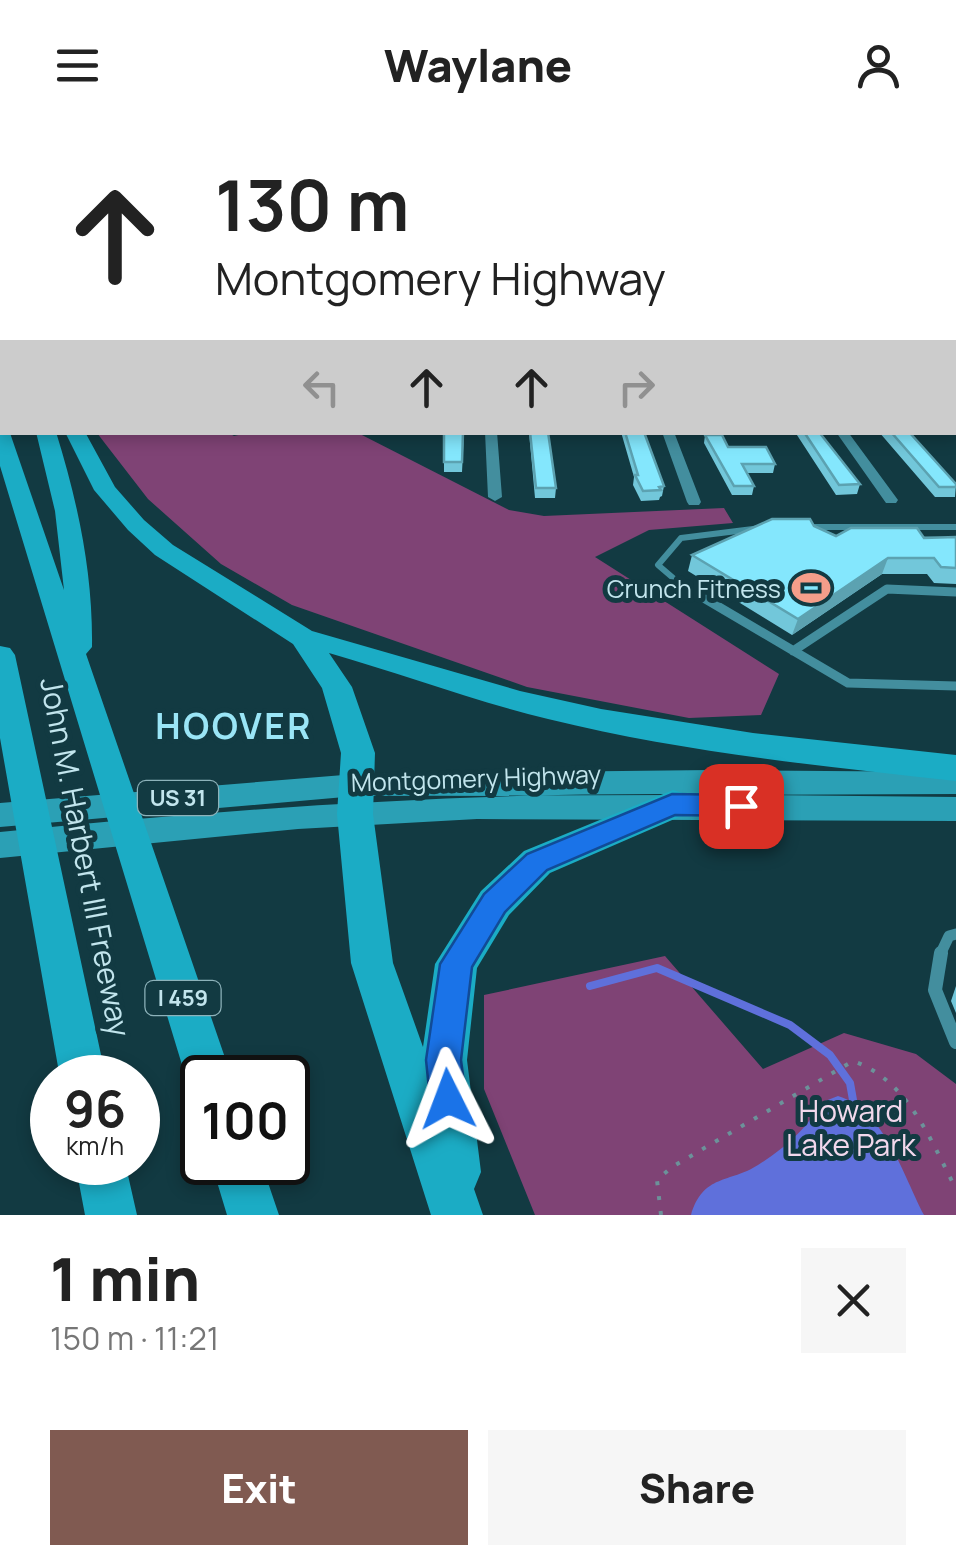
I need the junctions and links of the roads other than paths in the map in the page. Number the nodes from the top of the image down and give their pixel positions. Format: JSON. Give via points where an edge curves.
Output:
{"nodes":[{"id":1,"x":1,"y":435,"type":"edge"},
{"id":2,"x":47,"y":435,"type":"edge"},
{"id":3,"x":77,"y":435,"type":"edge"},
{"id":4,"x":491,"y":435,"type":"edge"},
{"id":5,"x":669,"y":435,"type":"edge"},
{"id":6,"x":844,"y":435,"type":"edge"},
{"id":7,"x":496,"y":496,"type":"dead end"},
{"id":8,"x":891,"y":500,"type":"dead end"},
{"id":9,"x":694,"y":502,"type":"dead end"},
{"id":10,"x":768,"y":527,"type":"edge"},
{"id":11,"x":788,"y":527,"type":"edge"},
{"id":12,"x":956,"y":528,"type":"edge"},
{"id":13,"x":956,"y":592,"type":"edge"},
{"id":14,"x":303,"y":638,"type":"junction"},
{"id":15,"x":794,"y":651,"type":"junction"},
{"id":16,"x":0,"y":654,"type":"edge"},
{"id":17,"x":77,"y":675,"type":"junction"},
{"id":18,"x":956,"y":686,"type":"edge"},
{"id":19,"x":11,"y":722,"type":"edge"},
{"id":20,"x":956,"y":768,"type":"edge"},
{"id":21,"x":956,"y":784,"type":"edge"},
{"id":22,"x":355,"y":800,"type":"junction"},
{"id":23,"x":672,"y":804,"type":"junction"},
{"id":24,"x":956,"y":809,"type":"edge"},
{"id":25,"x":0,"y":814,"type":"edge"},
{"id":26,"x":0,"y":845,"type":"edge"},
{"id":27,"x":956,"y":934,"type":"edge"},
{"id":28,"x":956,"y":1042,"type":"edge"},
{"id":29,"x":78,"y":1055,"type":"edge"},
{"id":30,"x":201,"y":1055,"type":"edge"},
{"id":31,"x":105,"y":1185,"type":"edge"},
{"id":32,"x":243,"y":1185,"type":"edge"},
{"id":33,"x":111,"y":1215,"type":"edge"},
{"id":34,"x":253,"y":1215,"type":"edge"},
{"id":35,"x":459,"y":1215,"type":"edge"}],
"edges":[{"from":1,"to":17,"type":"highway","name":"John M. Harbert III Freeway","number":"I 459"},
{"from":2,"to":17,"type":"highway","via":[[72,548],[80,618]]},
{"from":3,"to":14,"type":"highway","via":[[106,490],[164,550]]},
{"from":4,"to":7,"type":"street"},
{"from":5,"to":9,"type":"street"},
{"from":6,"to":8,"type":"street"},
{"from":10,"to":15,"type":"lane","via":[[682,538],[658,565]]},
{"from":11,"to":12,"type":"lane"},
{"from":13,"to":15,"type":"lane","via":[[888,589]]},
{"from":14,"to":20,"type":"highway","via":[[532,704],[650,729]]},
{"from":14,"to":22,"type":"highway","via":[[329,672],[350,718],[358,754]]},
{"from":15,"to":18,"type":"lane","via":[[848,683]]},
{"from":16,"to":19,"type":"highway","name":"John M. Harbert III Freeway"},
{"from":17,"to":30,"type":"highway","name":"John M. Harbert III Freeway","number":"I 459"},
{"from":19,"to":29,"type":"highway","name":"John M. Harbert III Freeway"},
{"from":21,"to":22,"type":"main road","name":"Montgomery Highway","number":"US 31","via":[[712,781]]},
{"from":22,"to":23,"type":"main road","name":"Montgomery Highway","number":"US 31","via":[[474,807]]},
{"from":22,"to":25,"type":"main road","name":"Montgomery Highway","number":"US 31"},
{"from":22,"to":26,"type":"main road","name":"Montgomery Highway","number":"US 31"},
{"from":22,"to":35,"type":"highway","via":[[372,963]]},
{"from":23,"to":24,"type":"main road","name":"Montgomery Highway","number":"US 31"},
{"from":23,"to":35,"type":"highway","via":[[537,862],[494,903],[456,964],[444,1060]]},
{"from":27,"to":28,"type":"lane","via":[[948,936],[934,962],[937,1010]]},
{"from":31,"to":33,"type":"highway"},
{"from":32,"to":34,"type":"highway"}]}
